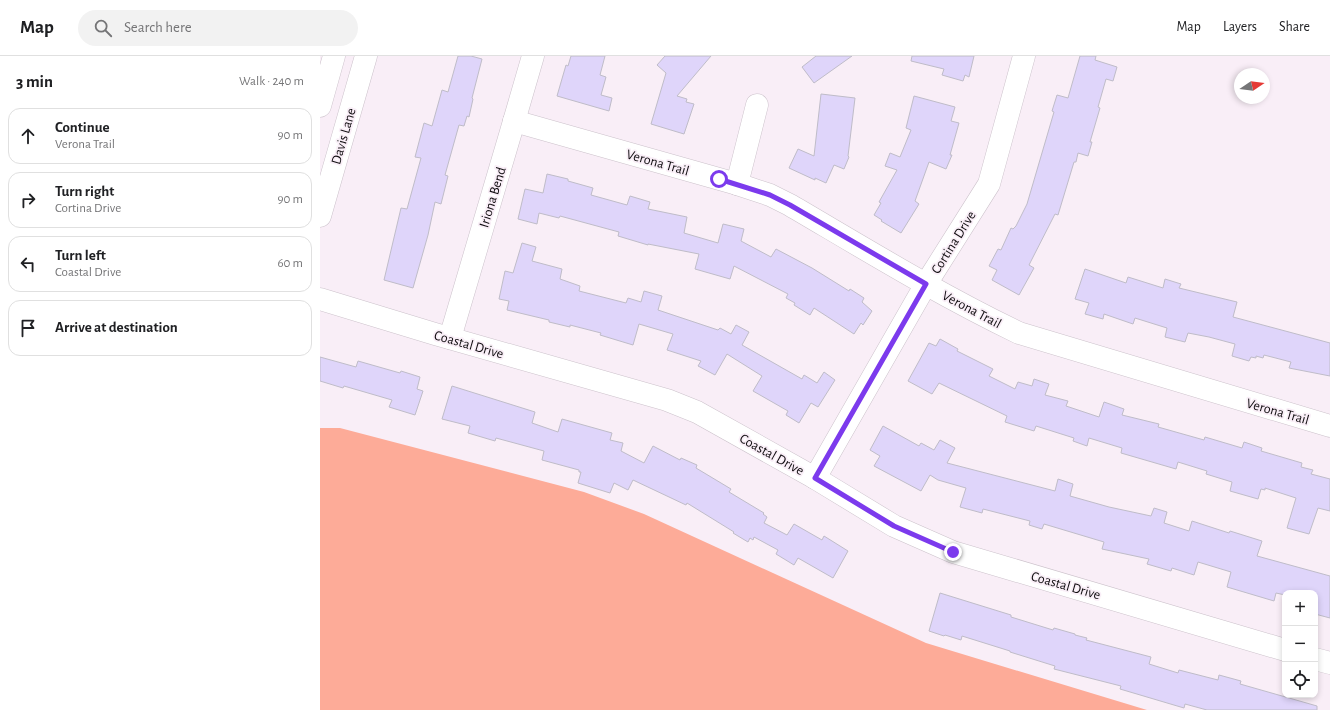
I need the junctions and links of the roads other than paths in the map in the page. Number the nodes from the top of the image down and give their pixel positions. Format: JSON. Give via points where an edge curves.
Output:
{"nodes":[{"id":1,"x":334,"y":56,"type":"edge"},
{"id":2,"x":366,"y":56,"type":"edge"},
{"id":3,"x":532,"y":56,"type":"edge"},
{"id":4,"x":1024,"y":56,"type":"edge"},
{"id":5,"x":757,"y":105,"type":"dead end"},
{"id":6,"x":320,"y":106,"type":"edge"},
{"id":7,"x":514,"y":121,"type":"junction"},
{"id":8,"x":737,"y":184,"type":"junction"},
{"id":9,"x":320,"y":216,"type":"edge"},
{"id":10,"x":926,"y":284,"type":"junction"},
{"id":11,"x":320,"y":299,"type":"edge"},
{"id":12,"x":450,"y":338,"type":"junction"},
{"id":13,"x":1330,"y":426,"type":"edge"},
{"id":14,"x":815,"y":478,"type":"junction"},
{"id":15,"x":1282,"y":649,"type":"edge"},
{"id":16,"x":1318,"y":660,"type":"edge"},
{"id":17,"x":1330,"y":663,"type":"edge"}],
"edges":[{"from":1,"to":6,"type":"street"},
{"from":2,"to":9,"type":"street","name":"Davis Lane"},
{"from":3,"to":7,"type":"street","name":"Iriona Bend"},
{"from":4,"to":10,"type":"street","name":"Cortina Drive","via":[[989,184]]},
{"from":5,"to":8,"type":"street"},
{"from":7,"to":8,"type":"street","name":"Verona Trail"},
{"from":7,"to":12,"type":"street","name":"Iriona Bend"},
{"from":8,"to":10,"type":"street","name":"Verona Trail","via":[[790,205]]},
{"from":10,"to":13,"type":"street","name":"Verona Trail","via":[[1019,333]]},
{"from":10,"to":14,"type":"street","name":"Cortina Drive"},
{"from":11,"to":12,"type":"street","name":"Coastal Drive"},
{"from":12,"to":14,"type":"street","name":"Coastal Drive","via":[[667,400],[697,412]]},
{"from":14,"to":15,"type":"street","name":"Coastal Drive","via":[[894,526],[953,552]]},
{"from":16,"to":17,"type":"street"}]}
